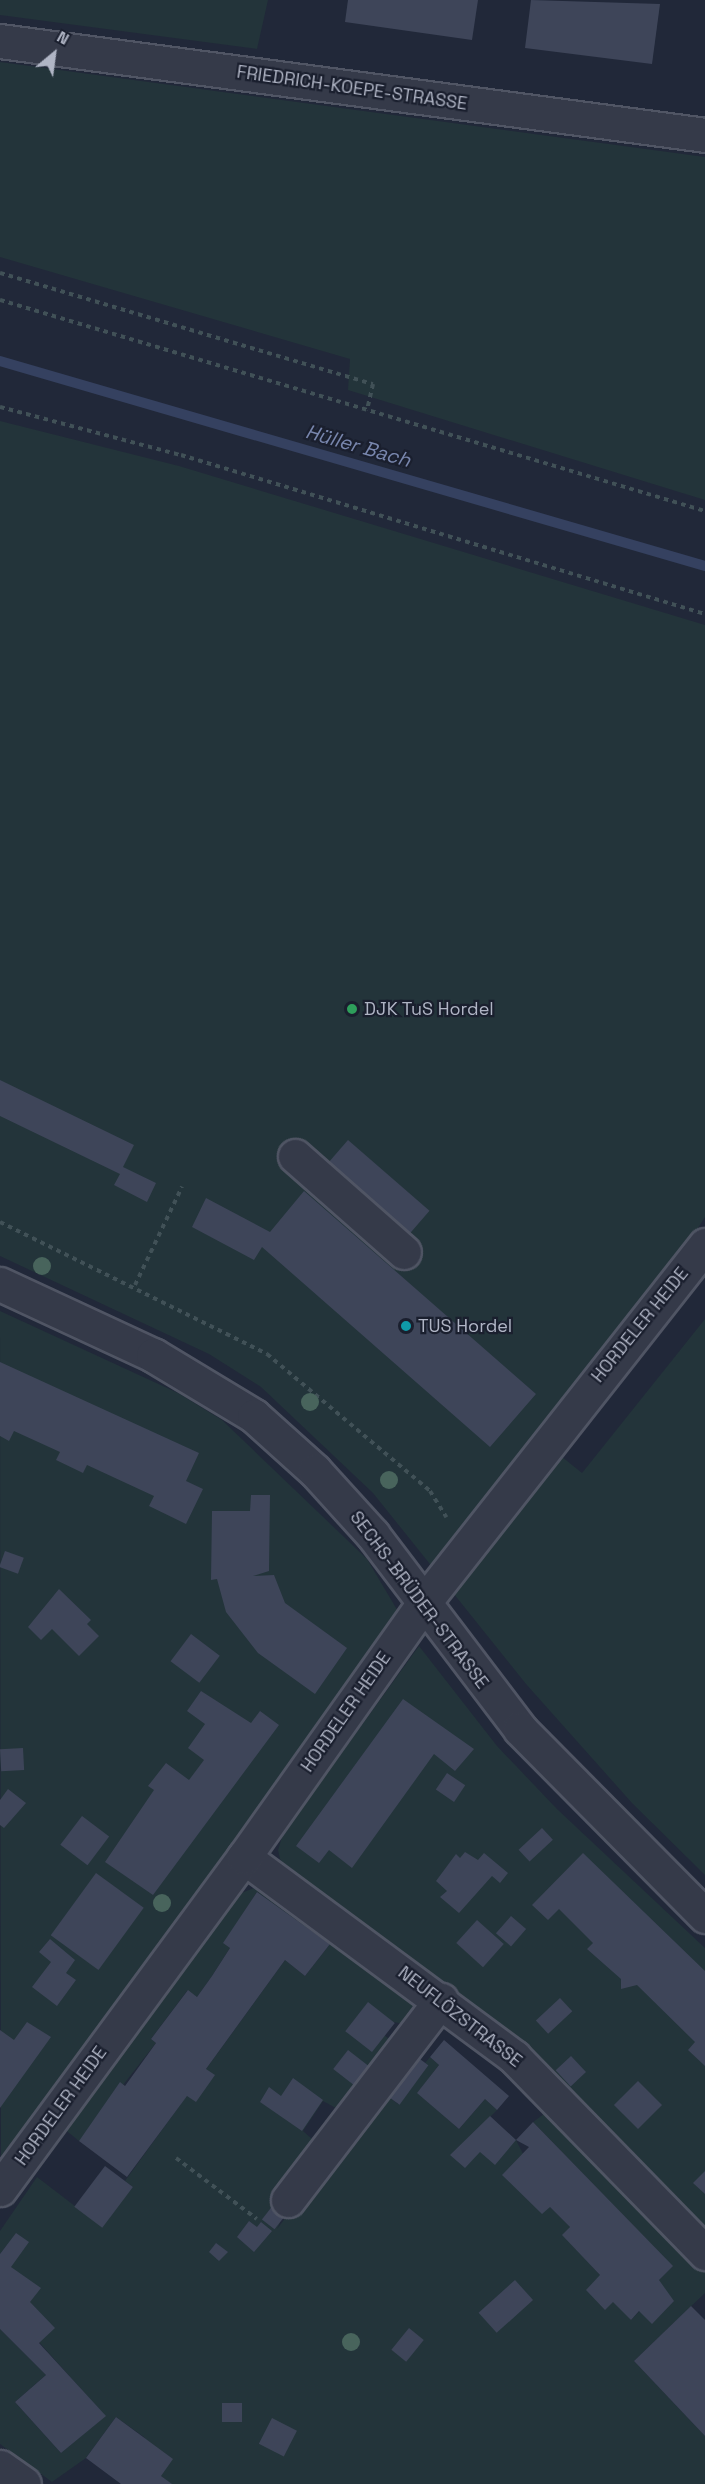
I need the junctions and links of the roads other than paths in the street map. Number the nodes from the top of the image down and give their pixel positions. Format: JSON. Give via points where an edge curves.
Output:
{"nodes":[{"id":1,"x":0,"y":42,"type":"edge"},
{"id":2,"x":705,"y":135,"type":"edge"},
{"id":3,"x":295,"y":1156,"type":"dead end"},
{"id":4,"x":705,"y":1245,"type":"edge"},
{"id":5,"x":404,"y":1252,"type":"dead end"},
{"id":6,"x":0,"y":1284,"type":"edge"},
{"id":7,"x":425,"y":1601,"type":"junction"},
{"id":8,"x":244,"y":1857,"type":"junction"},
{"id":9,"x":705,"y":1916,"type":"edge"},
{"id":10,"x":441,"y":2000,"type":"junction"},
{"id":11,"x":0,"y":2189,"type":"edge"},
{"id":12,"x":288,"y":2200,"type":"dead end"},
{"id":13,"x":705,"y":2253,"type":"edge"},
{"id":14,"x":0,"y":2467,"type":"edge"},
{"id":15,"x":24,"y":2484,"type":"edge"}],
"edges":[{"from":1,"to":2,"type":"street","name":"FRIEDRICH-KOEPE-STRASSE"},
{"from":3,"to":5,"type":"street"},
{"from":4,"to":7,"type":"street","name":"HORDELER HEIDE"},
{"from":6,"to":7,"type":"street","name":"SECHS-BRÜDER-STRASSE","via":[[153,1355],[254,1416],[315,1471]]},
{"from":7,"to":8,"type":"street","name":"HORDELER HEIDE"},
{"from":7,"to":9,"type":"street","name":"SECHS-BRÜDER-STRASSE","via":[[520,1729]]},
{"from":8,"to":10,"type":"street","name":"NEUFLÖZSTRASSE"},
{"from":8,"to":11,"type":"street","name":"HORDELER HEIDE"},
{"from":10,"to":12,"type":"street"},
{"from":10,"to":13,"type":"street","name":"NEUFLÖZSTRASSE","via":[[514,2057]]},
{"from":14,"to":15,"type":"street"}]}
